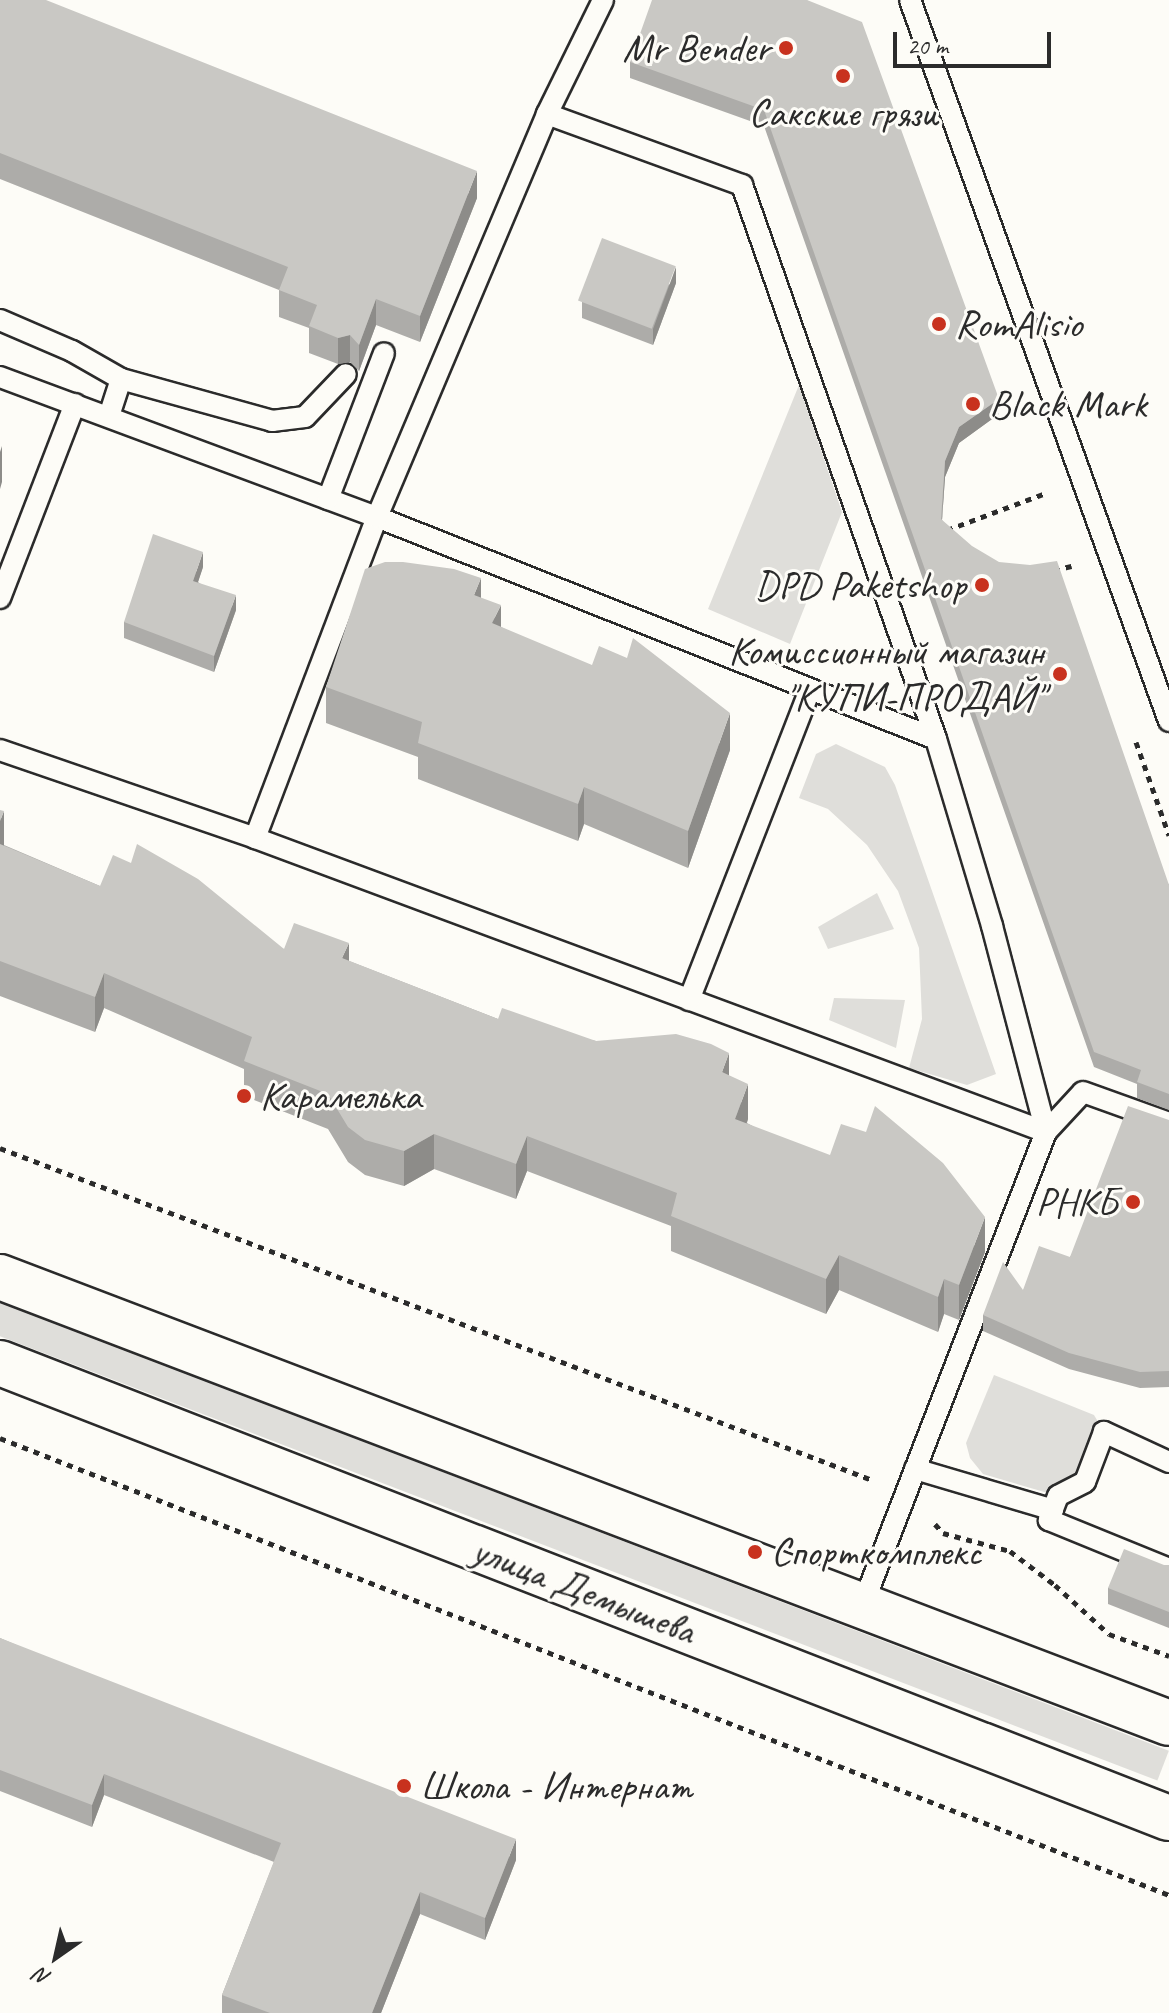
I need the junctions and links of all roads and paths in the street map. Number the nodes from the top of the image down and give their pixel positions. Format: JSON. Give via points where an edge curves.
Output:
{"nodes":[{"id":1,"x":603,"y":0,"type":"edge"},
{"id":2,"x":910,"y":0,"type":"edge"},
{"id":3,"x":547,"y":114,"type":"junction"},
{"id":4,"x":0,"y":320,"type":"edge"},
{"id":5,"x":384,"y":353,"type":"dead end"},
{"id":6,"x":346,"y":374,"type":"edge"},
{"id":7,"x":0,"y":377,"type":"edge"},
{"id":8,"x":121,"y":379,"type":"junction"},
{"id":9,"x":75,"y":404,"type":"junction"},
{"id":10,"x":109,"y":416,"type":"junction"},
{"id":11,"x":1046,"y":493,"type":"dead end"},
{"id":12,"x":328,"y":499,"type":"junction"},
{"id":13,"x":377,"y":517,"type":"junction"},
{"id":14,"x":947,"y":530,"type":"edge"},
{"id":15,"x":1072,"y":566,"type":"dead end"},
{"id":16,"x":1047,"y":572,"type":"edge"},
{"id":17,"x":0,"y":598,"type":"edge"},
{"id":18,"x":810,"y":690,"type":"junction"},
{"id":19,"x":1169,"y":721,"type":"edge"},
{"id":20,"x":936,"y":739,"type":"junction"},
{"id":21,"x":0,"y":750,"type":"edge"},
{"id":22,"x":255,"y":838,"type":"junction"},
{"id":23,"x":689,"y":1000,"type":"junction"},
{"id":24,"x":1169,"y":1123,"type":"edge"},
{"id":25,"x":1046,"y":1132,"type":"junction"},
{"id":26,"x":0,"y":1148,"type":"edge"},
{"id":27,"x":0,"y":1277,"type":"edge"},
{"id":28,"x":0,"y":1363,"type":"edge"},
{"id":29,"x":0,"y":1438,"type":"edge"},
{"id":30,"x":1169,"y":1462,"type":"edge"},
{"id":31,"x":915,"y":1469,"type":"junction"},
{"id":32,"x":906,"y":1493,"type":"junction"},
{"id":33,"x":1053,"y":1510,"type":"junction"},
{"id":34,"x":1169,"y":1569,"type":"edge"},
{"id":35,"x":863,"y":1604,"type":"junction"},
{"id":36,"x":1169,"y":1656,"type":"edge"},
{"id":37,"x":1169,"y":1723,"type":"edge"},
{"id":38,"x":1169,"y":1818,"type":"edge"},
{"id":39,"x":1169,"y":1895,"type":"edge"}],
"edges":[{"from":1,"to":3,"type":"lane"},
{"from":2,"to":19,"type":"lane"},
{"from":3,"to":13,"type":"lane"},
{"from":3,"to":20,"type":"lane","via":[[742,185]]},
{"from":4,"to":8,"type":"lane"},
{"from":5,"to":12,"type":"lane"},
{"from":6,"to":8,"type":"lane","via":[[305,417],[272,421]]},
{"from":7,"to":9,"type":"lane"},
{"from":8,"to":10,"type":"lane"},
{"from":9,"to":10,"type":"lane"},
{"from":9,"to":17,"type":"lane"},
{"from":10,"to":12,"type":"lane"},
{"from":11,"to":14,"type":"path"},
{"from":12,"to":13,"type":"lane"},
{"from":13,"to":18,"type":"lane"},
{"from":13,"to":22,"type":"lane"},
{"from":15,"to":16,"type":"path"},
{"from":18,"to":20,"type":"lane"},
{"from":18,"to":23,"type":"lane"},
{"from":20,"to":25,"type":"lane"},
{"from":21,"to":22,"type":"lane"},
{"from":22,"to":23,"type":"lane"},
{"from":23,"to":25,"type":"lane"},
{"from":24,"to":25,"type":"lane","via":[[1083,1092]]},
{"from":25,"to":31,"type":"lane"},
{"from":26,"to":32,"type":"path"},
{"from":27,"to":35,"type":"street"},
{"from":28,"to":38,"type":"street","name":"улица Демышева"},
{"from":29,"to":39,"type":"path"},
{"from":30,"to":33,"type":"lane","via":[[1104,1432],[1085,1482],[1058,1496]]},
{"from":31,"to":32,"type":"lane"},
{"from":31,"to":33,"type":"lane"},
{"from":32,"to":35,"type":"lane"},
{"from":32,"to":36,"type":"path","via":[[943,1533],[1010,1551],[1109,1634]]},
{"from":33,"to":34,"type":"lane","via":[[1049,1520]]},
{"from":35,"to":37,"type":"street"}]}
